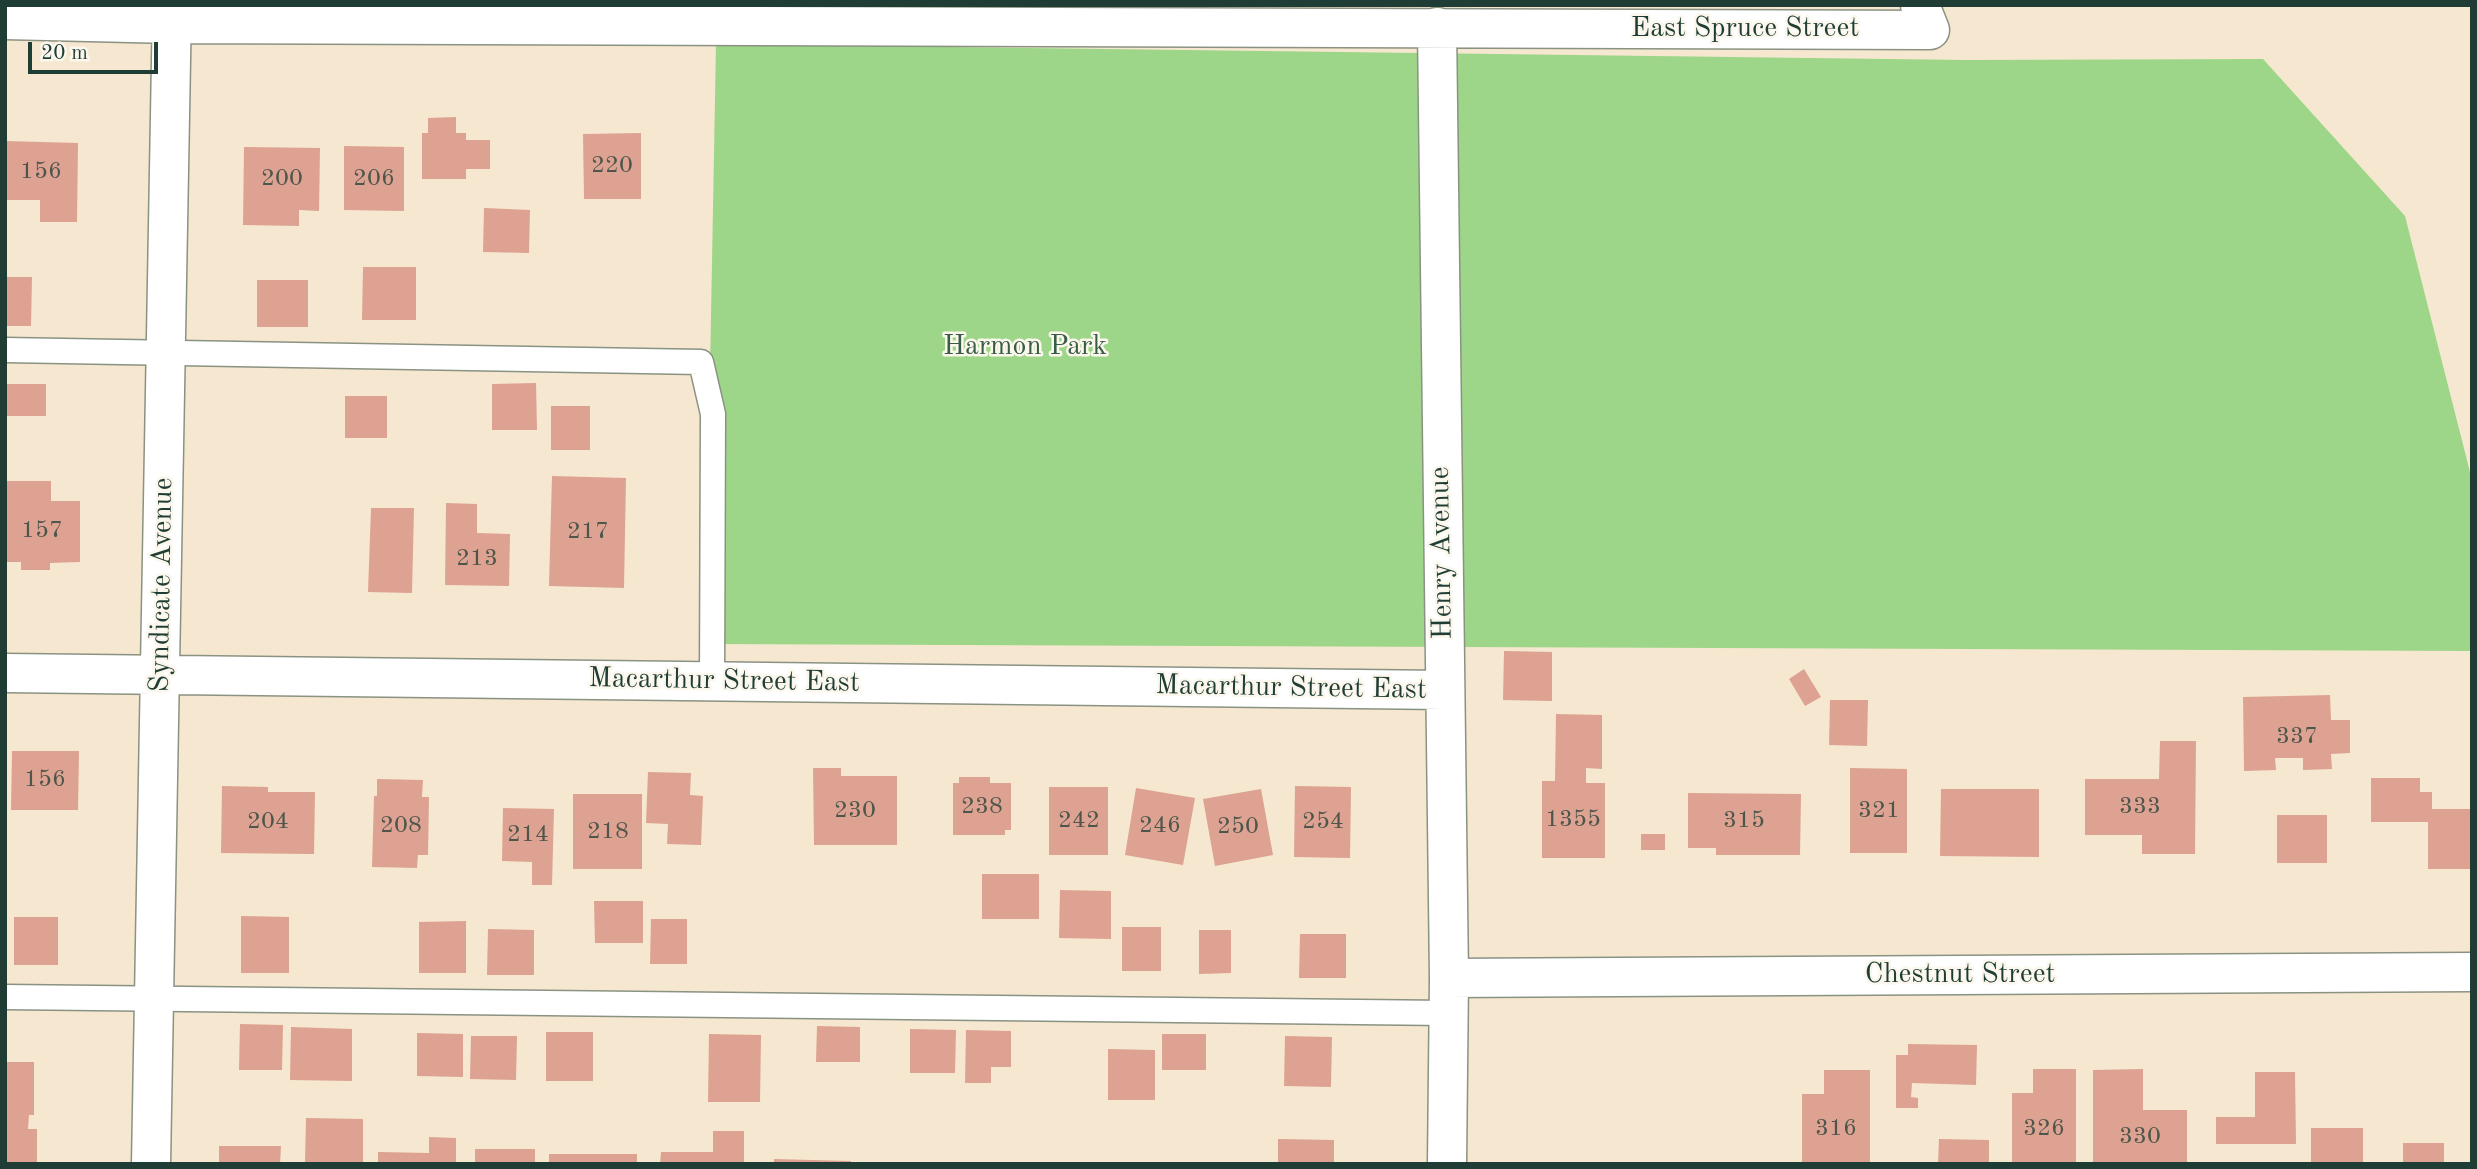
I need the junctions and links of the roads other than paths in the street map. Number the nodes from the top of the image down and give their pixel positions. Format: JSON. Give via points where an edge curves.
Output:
{"nodes":[{"id":1,"x":172,"y":15,"type":"edge"},
{"id":2,"x":1588,"y":17,"type":"edge"},
{"id":3,"x":1925,"y":18,"type":"edge"},
{"id":4,"x":5,"y":20,"type":"edge"},
{"id":5,"x":1437,"y":27,"type":"junction"},
{"id":6,"x":5,"y":350,"type":"edge"},
{"id":7,"x":166,"y":352,"type":"junction"},
{"id":8,"x":5,"y":673,"type":"edge"},
{"id":9,"x":160,"y":674,"type":"junction"},
{"id":10,"x":712,"y":681,"type":"junction"},
{"id":11,"x":1443,"y":690,"type":"junction"},
{"id":12,"x":2472,"y":972,"type":"edge"},
{"id":13,"x":1448,"y":996,"type":"junction"},
{"id":14,"x":5,"y":997,"type":"edge"},
{"id":15,"x":154,"y":999,"type":"junction"},
{"id":16,"x":151,"y":1164,"type":"edge"},
{"id":17,"x":1447,"y":1164,"type":"edge"}],
"edges":[{"from":1,"to":4,"type":"street","name":"East Spruce Street"},
{"from":1,"to":5,"type":"street","name":"East Spruce Street"},
{"from":1,"to":7,"type":"street","name":"Syndicate Avenue"},
{"from":2,"to":3,"type":"street","name":"East Spruce Street"},
{"from":2,"to":5,"type":"street","name":"East Spruce Street"},
{"from":5,"to":11,"type":"street","name":"Henry Avenue"},
{"from":6,"to":7,"type":"lane"},
{"from":7,"to":9,"type":"street","name":"Syndicate Avenue"},
{"from":7,"to":10,"type":"lane","via":[[701,362],[713,414]]},
{"from":8,"to":9,"type":"street","name":"Macarthur Street East"},
{"from":9,"to":10,"type":"street","name":"Macarthur Street East"},
{"from":9,"to":15,"type":"street","name":"Syndicate Avenue"},
{"from":10,"to":11,"type":"street","name":"Macarthur Street East"},
{"from":11,"to":13,"type":"street","name":"Henry Avenue"},
{"from":12,"to":13,"type":"street","name":"Chestnut Street"},
{"from":13,"to":15,"type":"lane"},
{"from":13,"to":17,"type":"street","name":"Henry Avenue"},
{"from":14,"to":15,"type":"lane"},
{"from":15,"to":16,"type":"street","name":"Syndicate Avenue"}]}
